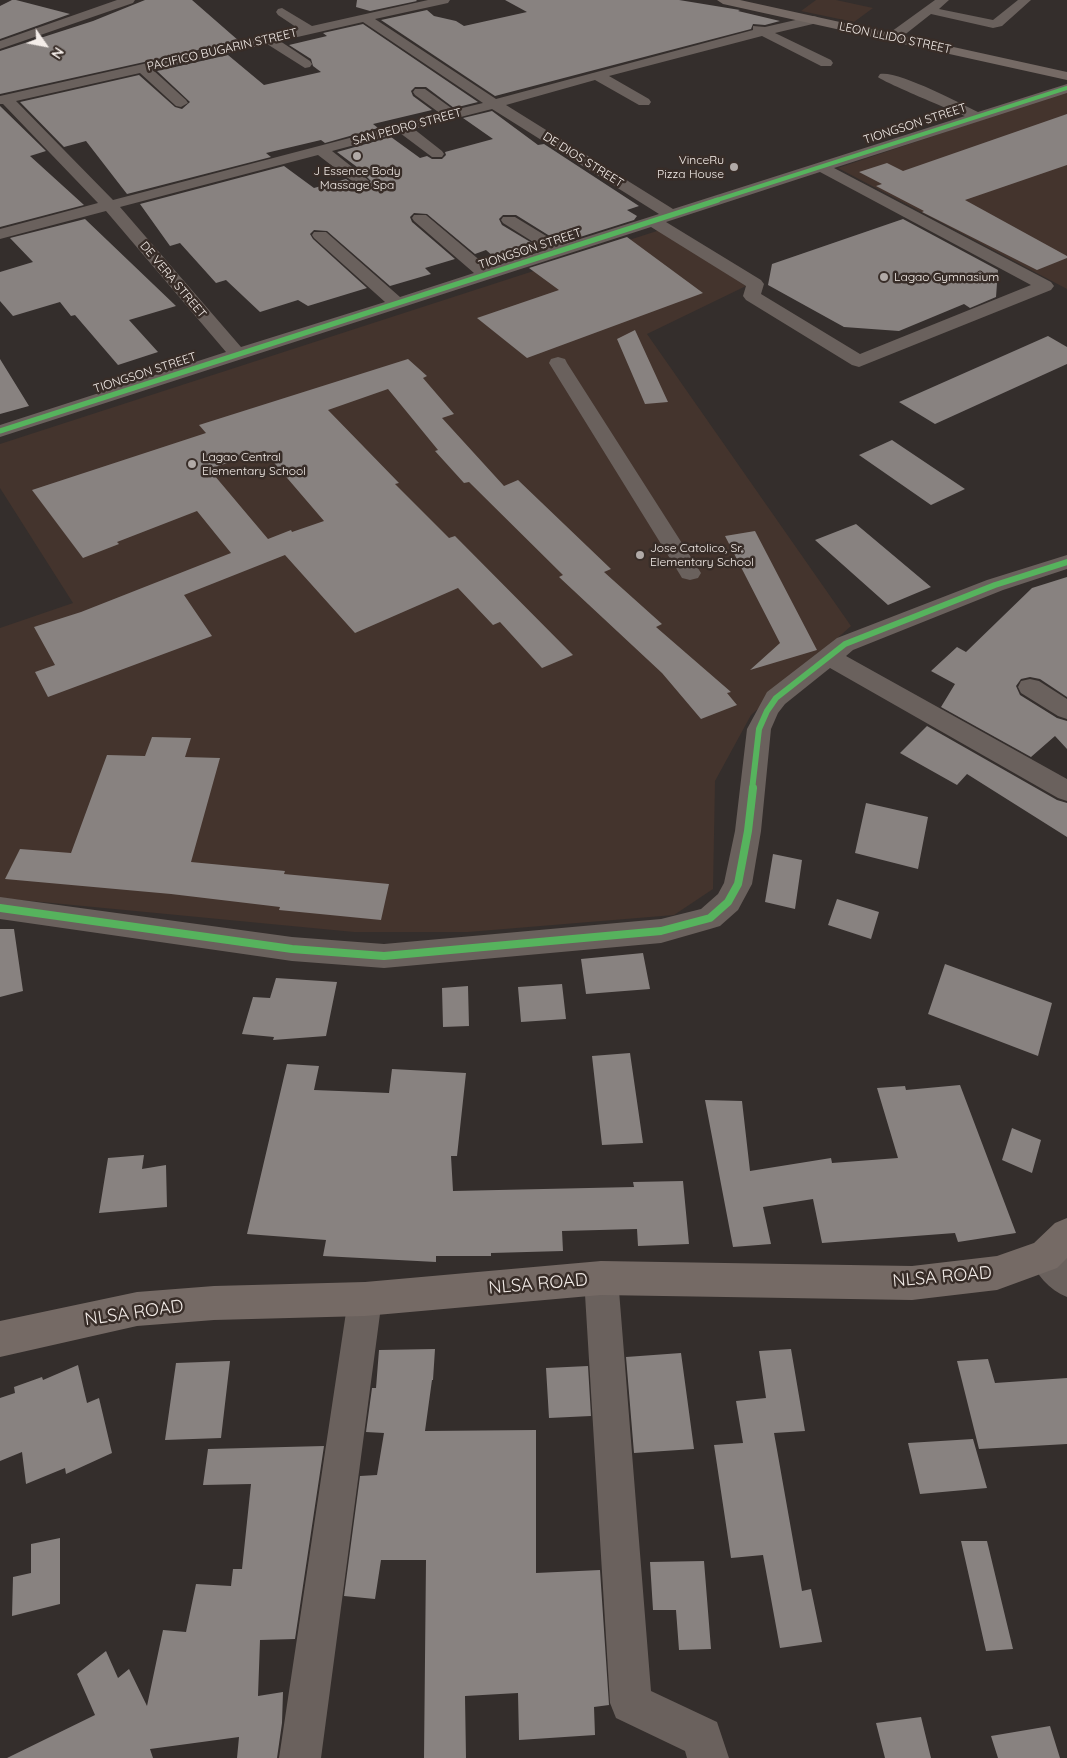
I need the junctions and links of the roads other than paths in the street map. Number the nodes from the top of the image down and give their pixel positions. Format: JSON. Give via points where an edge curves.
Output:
{"nodes":[{"id":1,"x":129,"y":0,"type":"edge"},
{"id":2,"x":444,"y":0,"type":"edge"},
{"id":3,"x":724,"y":0,"type":"edge"},
{"id":4,"x":943,"y":0,"type":"edge"},
{"id":5,"x":1025,"y":0,"type":"edge"},
{"id":6,"x":928,"y":10,"type":"junction"},
{"id":7,"x":282,"y":12,"type":"dead end"},
{"id":8,"x":364,"y":18,"type":"junction"},
{"id":9,"x":813,"y":20,"type":"junction"},
{"id":10,"x":743,"y":22,"type":"dead end"},
{"id":11,"x":310,"y":30,"type":"junction"},
{"id":12,"x":764,"y":32,"type":"junction"},
{"id":13,"x":893,"y":37,"type":"junction"},
{"id":14,"x":268,"y":39,"type":"junction"},
{"id":15,"x":0,"y":45,"type":"edge"},
{"id":16,"x":826,"y":63,"type":"dead end"},
{"id":17,"x":305,"y":64,"type":"dead end"},
{"id":18,"x":143,"y":68,"type":"junction"},
{"id":19,"x":598,"y":76,"type":"junction"},
{"id":20,"x":1067,"y":76,"type":"edge"},
{"id":21,"x":885,"y":77,"type":"dead end"},
{"id":22,"x":1067,"y":88,"type":"edge"},
{"id":23,"x":420,"y":92,"type":"dead end"},
{"id":24,"x":3,"y":99,"type":"edge"},
{"id":25,"x":644,"y":102,"type":"dead end"},
{"id":26,"x":181,"y":103,"type":"dead end"},
{"id":27,"x":494,"y":104,"type":"junction"},
{"id":28,"x":452,"y":116,"type":"junction"},
{"id":29,"x":976,"y":116,"type":"junction"},
{"id":30,"x":403,"y":128,"type":"junction"},
{"id":31,"x":321,"y":150,"type":"junction"},
{"id":32,"x":437,"y":154,"type":"dead end"},
{"id":33,"x":820,"y":167,"type":"junction"},
{"id":34,"x":361,"y":181,"type":"dead end"},
{"id":35,"x":109,"y":205,"type":"junction"},
{"id":36,"x":671,"y":215,"type":"junction"},
{"id":37,"x":420,"y":218,"type":"dead end"},
{"id":38,"x":509,"y":220,"type":"dead end"},
{"id":39,"x":653,"y":221,"type":"junction"},
{"id":40,"x":0,"y":234,"type":"edge"},
{"id":41,"x":320,"y":234,"type":"dead end"},
{"id":42,"x":559,"y":251,"type":"junction"},
{"id":43,"x":486,"y":275,"type":"junction"},
{"id":44,"x":398,"y":304,"type":"junction"},
{"id":45,"x":238,"y":355,"type":"junction"},
{"id":46,"x":558,"y":363,"type":"dead end"},
{"id":47,"x":0,"y":431,"type":"edge"},
{"id":48,"x":1067,"y":562,"type":"edge"},
{"id":49,"x":690,"y":573,"type":"dead end"},
{"id":50,"x":828,"y":656,"type":"junction"},
{"id":51,"x":1030,"y":687,"type":"dead end"},
{"id":52,"x":1067,"y":710,"type":"edge"},
{"id":53,"x":1067,"y":791,"type":"edge"},
{"id":54,"x":0,"y":908,"type":"edge"},
{"id":55,"x":1060,"y":1257,"type":"edge"},
{"id":56,"x":601,"y":1278,"type":"junction"},
{"id":57,"x":364,"y":1299,"type":"junction"},
{"id":58,"x":0,"y":1339,"type":"edge"},
{"id":59,"x":300,"y":1758,"type":"edge"},
{"id":60,"x":708,"y":1758,"type":"edge"}],
"edges":[{"from":1,"to":15,"type":"street"},
{"from":2,"to":8,"type":"street","name":"PACIFICO BUGARIN STREET"},
{"from":3,"to":9,"type":"main road","name":"LEON LLIDO STREET"},
{"from":4,"to":6,"type":"street"},
{"from":5,"to":6,"type":"street","via":[[993,24]]},
{"from":6,"to":13,"type":"street"},
{"from":7,"to":11,"type":"street"},
{"from":8,"to":11,"type":"street","name":"PACIFICO BUGARIN STREET"},
{"from":8,"to":27,"type":"street","name":"DE DIOS STREET"},
{"from":9,"to":12,"type":"street","name":"SAN PEDRO STREET"},
{"from":9,"to":13,"type":"main road","name":"LEON LLIDO STREET"},
{"from":10,"to":12,"type":"street"},
{"from":11,"to":14,"type":"street","name":"PACIFICO BUGARIN STREET"},
{"from":12,"to":16,"type":"street"},
{"from":12,"to":19,"type":"street","name":"SAN PEDRO STREET"},
{"from":13,"to":20,"type":"main road","name":"LEON LLIDO STREET"},
{"from":14,"to":17,"type":"street"},
{"from":14,"to":18,"type":"street","name":"PACIFICO BUGARIN STREET"},
{"from":18,"to":24,"type":"street","name":"PACIFICO BUGARIN STREET"},
{"from":18,"to":26,"type":"street"},
{"from":19,"to":25,"type":"street"},
{"from":19,"to":27,"type":"street","name":"SAN PEDRO STREET"},
{"from":21,"to":29,"type":"street"},
{"from":22,"to":29,"type":"street","name":"TIONGSON STREET"},
{"from":23,"to":28,"type":"street"},
{"from":24,"to":35,"type":"street","name":"DE VERA STREET"},
{"from":27,"to":28,"type":"street","name":"SAN PEDRO STREET"},
{"from":27,"to":36,"type":"street","name":"DE DIOS STREET"},
{"from":28,"to":30,"type":"street","name":"SAN PEDRO STREET"},
{"from":29,"to":33,"type":"street","name":"TIONGSON STREET"},
{"from":30,"to":31,"type":"street","name":"SAN PEDRO STREET"},
{"from":30,"to":32,"type":"street"},
{"from":31,"to":34,"type":"street"},
{"from":31,"to":35,"type":"street","name":"SAN PEDRO STREET"},
{"from":33,"to":36,"type":"street","name":"TIONGSON STREET"},
{"from":33,"to":39,"type":"street","via":[[1045,286],[859,361],[752,296],[755,284]]},
{"from":35,"to":40,"type":"street","name":"SAN PEDRO STREET"},
{"from":35,"to":45,"type":"street","name":"DE VERA STREET"},
{"from":36,"to":39,"type":"street","name":"TIONGSON STREET"},
{"from":37,"to":43,"type":"street"},
{"from":38,"to":42,"type":"street"},
{"from":39,"to":42,"type":"street","name":"TIONGSON STREET"},
{"from":41,"to":44,"type":"street"},
{"from":42,"to":43,"type":"street","name":"TIONGSON STREET"},
{"from":43,"to":44,"type":"street","name":"TIONGSON STREET"},
{"from":44,"to":45,"type":"street","name":"TIONGSON STREET"},
{"from":45,"to":47,"type":"street","name":"TIONGSON STREET"},
{"from":46,"to":49,"type":"street"},
{"from":48,"to":50,"type":"street","via":[[977,592],[845,644]]},
{"from":50,"to":53,"type":"street"},
{"from":50,"to":54,"type":"street","via":[[776,698],[766,711],[759,729],[748,831],[738,884],[728,902],[710,918],[684,926],[660,931],[414,953],[357,955],[292,949]]},
{"from":51,"to":52,"type":"street"},
{"from":55,"to":56,"type":"main road","name":"NLSA ROAD","via":[[997,1273],[912,1283]]},
{"from":56,"to":57,"type":"main road","name":"NLSA ROAD"},
{"from":56,"to":60,"type":"street","via":[[631,1703],[702,1738]]},
{"from":57,"to":58,"type":"main road","name":"NLSA ROAD","via":[[214,1303],[136,1309]]},
{"from":57,"to":59,"type":"street"}]}
